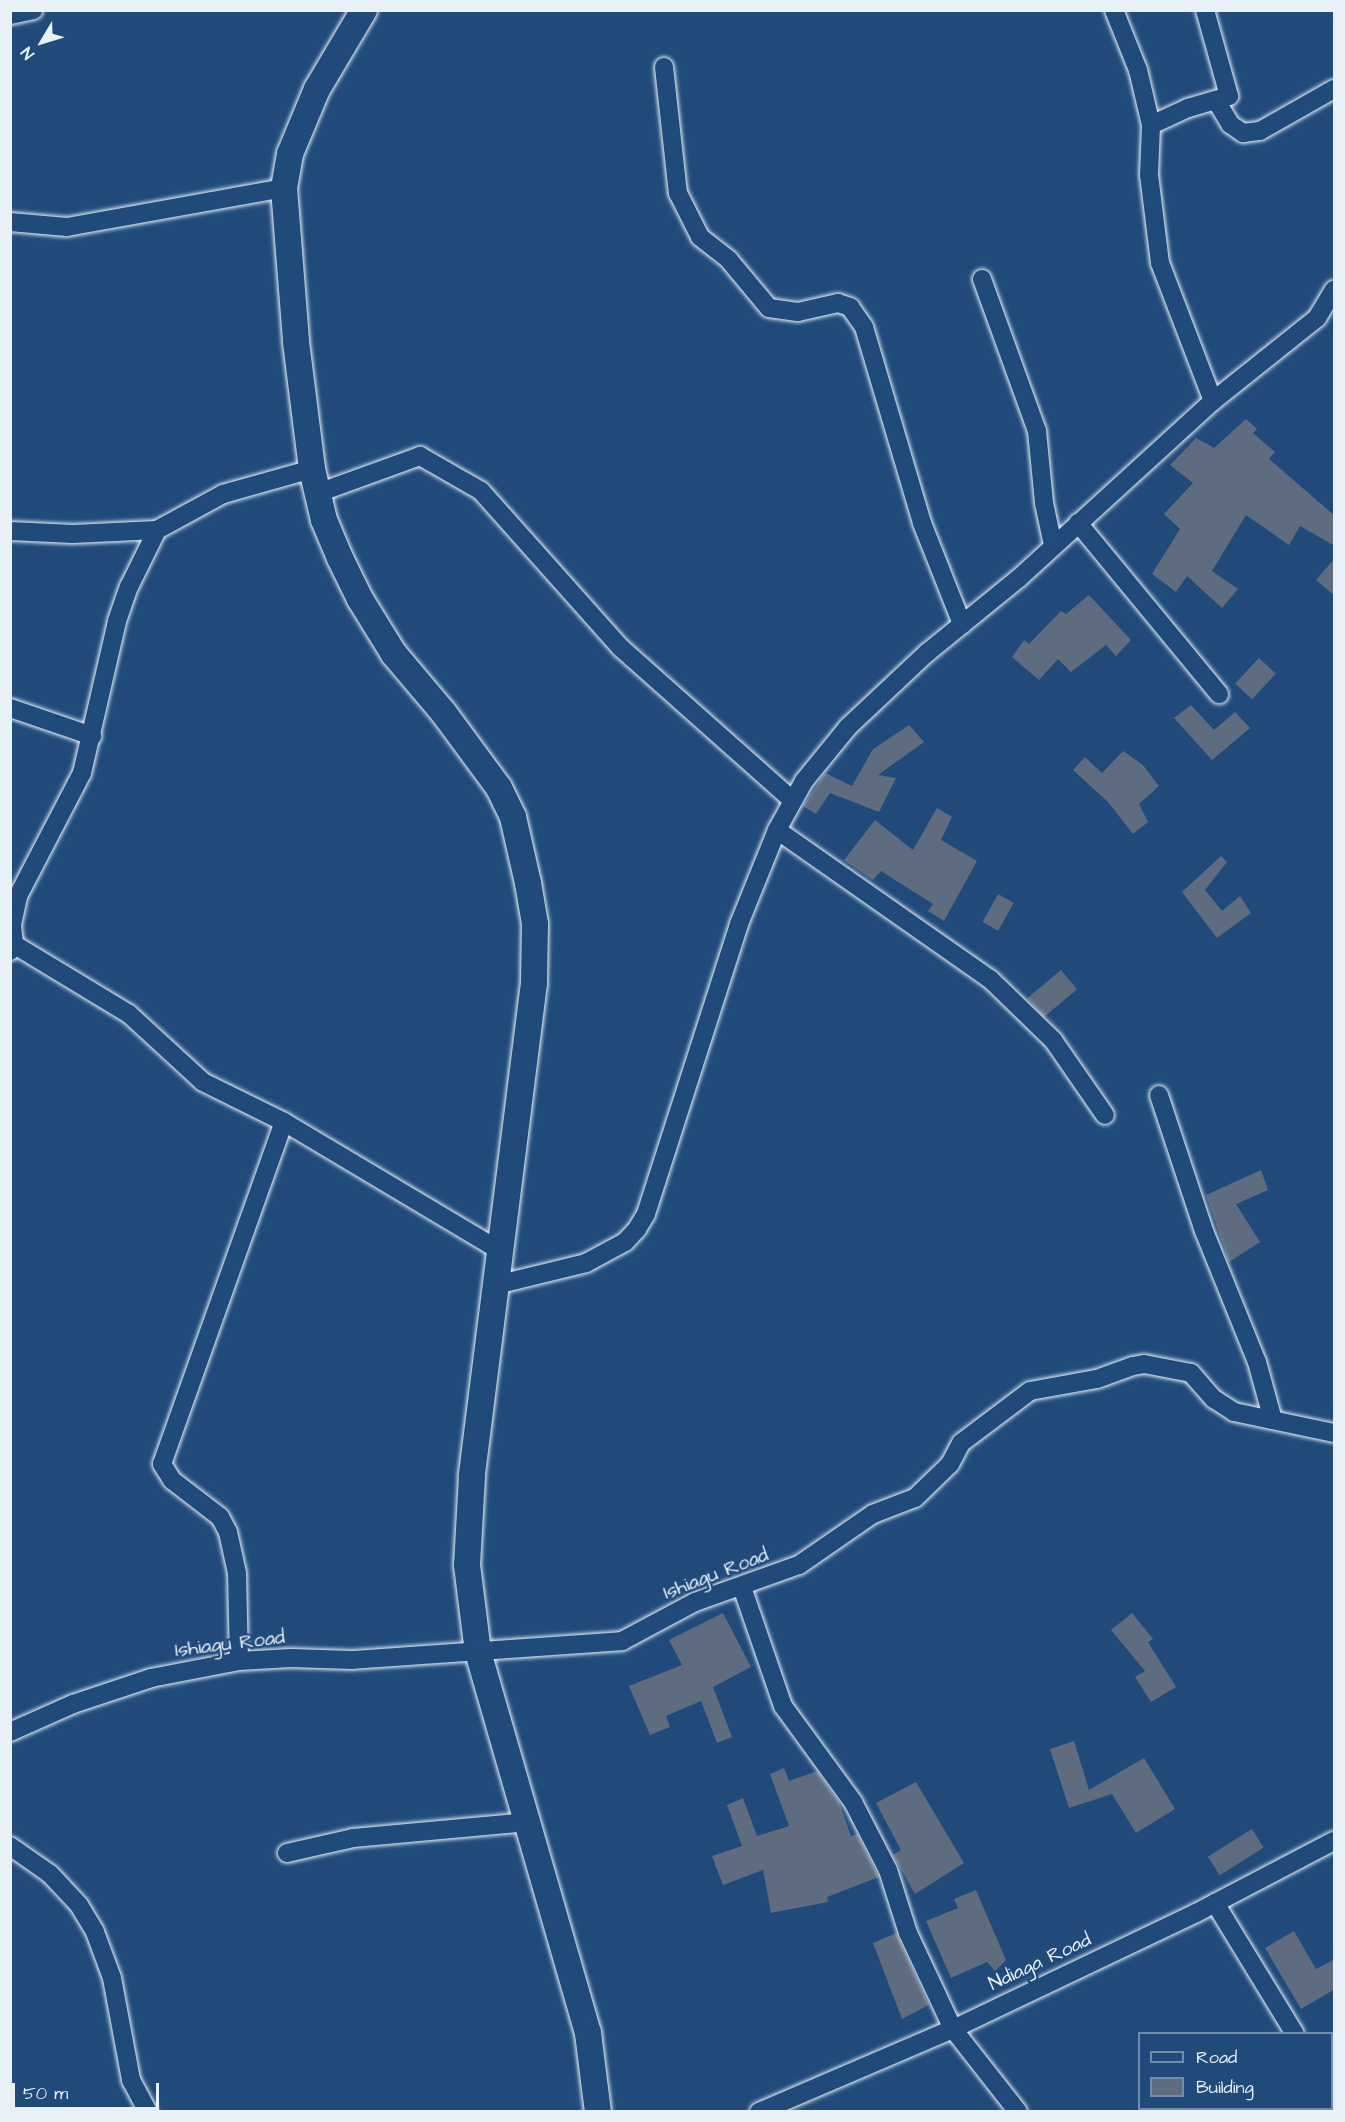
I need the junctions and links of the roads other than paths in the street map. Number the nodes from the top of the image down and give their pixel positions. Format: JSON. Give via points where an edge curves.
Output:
{"nodes":[{"id":1,"x":33,"y":10,"type":"edge"},
{"id":2,"x":364,"y":10,"type":"edge"},
{"id":3,"x":1114,"y":10,"type":"edge"},
{"id":4,"x":1204,"y":10,"type":"edge"},
{"id":5,"x":10,"y":15,"type":"edge"},
{"id":6,"x":664,"y":67,"type":"dead end"},
{"id":7,"x":1335,"y":89,"type":"edge"},
{"id":8,"x":1217,"y":102,"type":"junction"},
{"id":9,"x":1151,"y":125,"type":"junction"},
{"id":10,"x":284,"y":188,"type":"junction"},
{"id":11,"x":10,"y":222,"type":"edge"},
{"id":12,"x":982,"y":279,"type":"dead end"},
{"id":13,"x":1335,"y":290,"type":"edge"},
{"id":14,"x":1213,"y":401,"type":"junction"},
{"id":15,"x":315,"y":481,"type":"junction"},
{"id":16,"x":1078,"y":523,"type":"junction"},
{"id":17,"x":157,"y":530,"type":"junction"},
{"id":18,"x":10,"y":531,"type":"edge"},
{"id":19,"x":1053,"y":545,"type":"junction"},
{"id":20,"x":962,"y":624,"type":"junction"},
{"id":21,"x":1219,"y":694,"type":"dead end"},
{"id":22,"x":10,"y":708,"type":"edge"},
{"id":23,"x":92,"y":736,"type":"junction"},
{"id":24,"x":791,"y":799,"type":"junction"},
{"id":25,"x":777,"y":830,"type":"junction"},
{"id":26,"x":12,"y":946,"type":"edge"},
{"id":27,"x":1160,"y":1095,"type":"dead end"},
{"id":28,"x":1106,"y":1115,"type":"dead end"},
{"id":29,"x":284,"y":1122,"type":"junction"},
{"id":30,"x":500,"y":1251,"type":"junction"},
{"id":31,"x":496,"y":1286,"type":"junction"},
{"id":32,"x":1273,"y":1420,"type":"junction"},
{"id":33,"x":1335,"y":1432,"type":"edge"},
{"id":34,"x":742,"y":1587,"type":"junction"},
{"id":35,"x":478,"y":1652,"type":"junction"},
{"id":36,"x":239,"y":1661,"type":"junction"},
{"id":37,"x":10,"y":1732,"type":"edge"},
{"id":38,"x":528,"y":1822,"type":"junction"},
{"id":39,"x":1335,"y":1841,"type":"edge"},
{"id":40,"x":10,"y":1846,"type":"edge"},
{"id":41,"x":287,"y":1853,"type":"dead end"},
{"id":42,"x":1215,"y":1903,"type":"junction"},
{"id":43,"x":953,"y":2029,"type":"junction"},
{"id":44,"x":1293,"y":2032,"type":"edge"},
{"id":45,"x":148,"y":2112,"type":"edge"},
{"id":46,"x":598,"y":2112,"type":"edge"},
{"id":47,"x":759,"y":2112,"type":"edge"},
{"id":48,"x":1018,"y":2112,"type":"edge"}],
"edges":[{"from":1,"to":5,"type":"street"},
{"from":2,"to":10,"type":"main road","via":[[300,123]]},
{"from":3,"to":9,"type":"street","via":[[1138,72]]},
{"from":4,"to":8,"type":"street","via":[[1229,88],[1229,96]]},
{"from":6,"to":20,"type":"street","via":[[678,193],[700,237],[729,260],[769,308],[798,312],[838,303],[850,307],[864,327],[922,523]]},
{"from":7,"to":8,"type":"street","via":[[1260,131],[1243,133],[1230,124]]},
{"from":8,"to":9,"type":"street","via":[[1188,108]]},
{"from":9,"to":14,"type":"street","via":[[1149,175],[1160,263]]},
{"from":10,"to":11,"type":"street","via":[[67,227]]},
{"from":10,"to":15,"type":"main road","via":[[296,342]]},
{"from":12,"to":19,"type":"street","via":[[1037,431],[1044,503]]},
{"from":13,"to":14,"type":"street","via":[[1317,318]]},
{"from":14,"to":16,"type":"street"},
{"from":15,"to":17,"type":"street","via":[[223,494]]},
{"from":15,"to":24,"type":"street","via":[[420,456],[481,491],[621,648]]},
{"from":15,"to":30,"type":"main road","via":[[324,520],[360,600],[394,654],[443,711],[499,788],[513,817],[535,924],[534,983]]},
{"from":16,"to":19,"type":"street"},
{"from":16,"to":21,"type":"street"},
{"from":17,"to":18,"type":"street","via":[[73,534]]},
{"from":17,"to":23,"type":"street","via":[[117,621]]},
{"from":19,"to":20,"type":"street"},
{"from":20,"to":24,"type":"street","via":[[848,727]]},
{"from":22,"to":23,"type":"street"},
{"from":23,"to":26,"type":"street","via":[[82,773],[18,896]]},
{"from":24,"to":25,"type":"street"},
{"from":25,"to":28,"type":"street","via":[[990,979],[1053,1040]]},
{"from":25,"to":31,"type":"street","via":[[739,924],[646,1214],[637,1229],[625,1242],[586,1263]]},
{"from":26,"to":29,"type":"street","via":[[129,1014],[203,1082]]},
{"from":27,"to":32,"type":"street","via":[[1204,1231],[1257,1362]]},
{"from":29,"to":30,"type":"street"},
{"from":29,"to":36,"type":"street","via":[[162,1464],[172,1480],[220,1517],[228,1532],[237,1573]]},
{"from":30,"to":31,"type":"main road"},
{"from":31,"to":35,"type":"main road","via":[[468,1523],[467,1565]]},
{"from":32,"to":33,"type":"street","name":"Ishiagu Road"},
{"from":32,"to":34,"type":"street","name":"Ishiagu Road","via":[[1234,1412],[1214,1399],[1191,1373],[1144,1364],[1096,1379],[1030,1391],[961,1443],[950,1464],[915,1498],[873,1514],[799,1565]]},
{"from":34,"to":35,"type":"street","name":"Ishiagu Road","via":[[695,1602],[622,1641]]},
{"from":34,"to":43,"type":"street","via":[[783,1706],[854,1802],[888,1870],[908,1933]]},
{"from":35,"to":36,"type":"street","name":"Ishiagu Road","via":[[352,1660]]},
{"from":35,"to":38,"type":"main road"},
{"from":36,"to":37,"type":"street","name":"Ishiagu Road","via":[[151,1677],[73,1704]]},
{"from":38,"to":41,"type":"street","via":[[353,1838]]},
{"from":38,"to":46,"type":"main road","via":[[588,2033]]},
{"from":39,"to":42,"type":"street","name":"Ndiaga Road"},
{"from":40,"to":45,"type":"street","via":[[50,1874],[79,1905],[95,1932],[112,1978],[131,2080]]},
{"from":42,"to":43,"type":"street","name":"Ndiaga Road"},
{"from":42,"to":44,"type":"street"},
{"from":43,"to":47,"type":"street","name":"Ndiaga Road"},
{"from":43,"to":48,"type":"street"}]}
